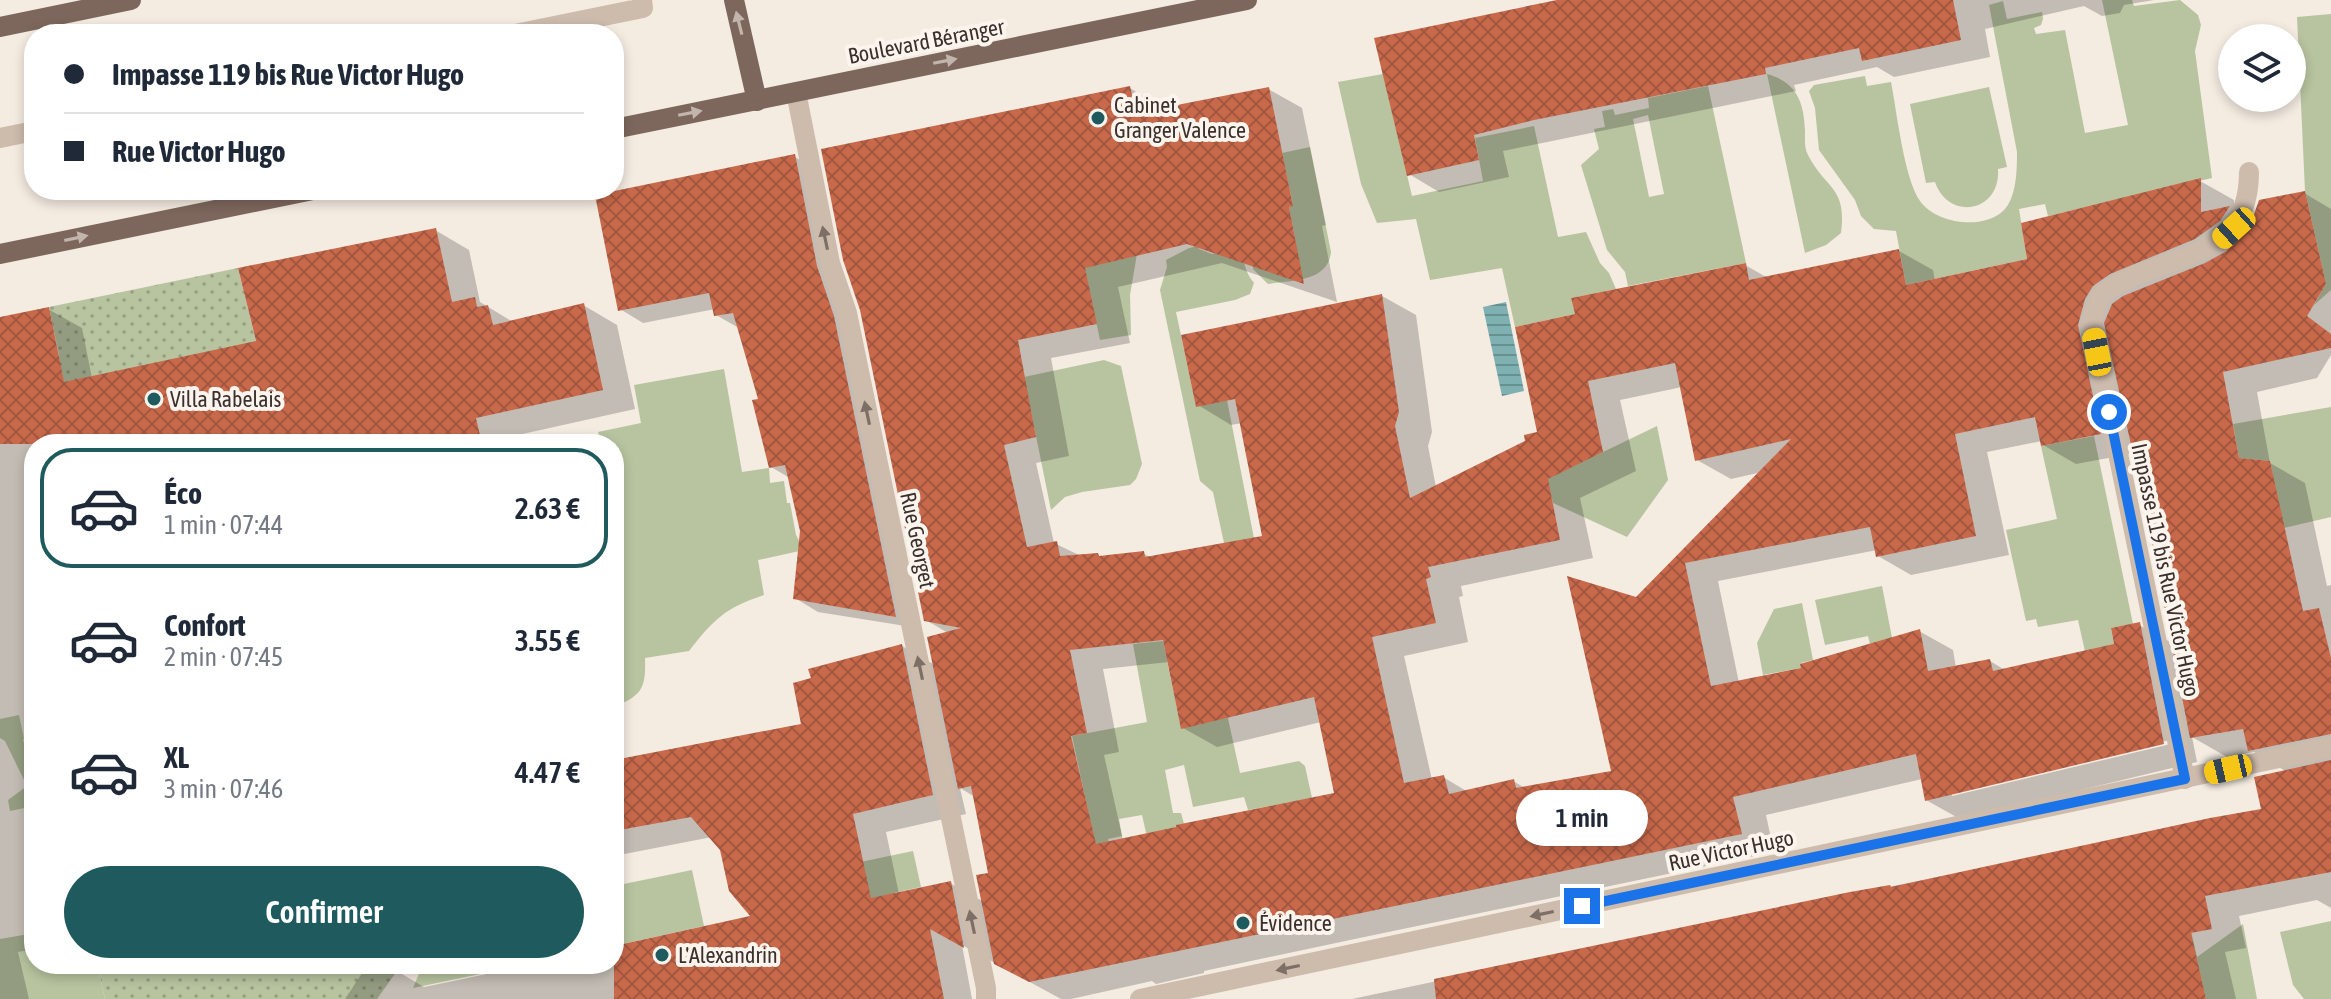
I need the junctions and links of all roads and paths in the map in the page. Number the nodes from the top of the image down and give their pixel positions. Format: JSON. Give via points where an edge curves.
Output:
{"nodes":[{"id":1,"x":131,"y":0,"type":"edge"},
{"id":2,"x":642,"y":0,"type":"edge"},
{"id":3,"x":734,"y":0,"type":"edge"},
{"id":4,"x":1247,"y":0,"type":"edge"},
{"id":5,"x":564,"y":24,"type":"edge"},
{"id":6,"x":0,"y":27,"type":"edge"},
{"id":7,"x":796,"y":92,"type":"junction"},
{"id":8,"x":757,"y":101,"type":"junction"},
{"id":9,"x":624,"y":127,"type":"edge"},
{"id":10,"x":24,"y":133,"type":"edge"},
{"id":11,"x":0,"y":138,"type":"edge"},
{"id":12,"x":2249,"y":172,"type":"dead end"},
{"id":13,"x":264,"y":200,"type":"edge"},
{"id":14,"x":0,"y":254,"type":"edge"},
{"id":15,"x":2331,"y":747,"type":"edge"},
{"id":16,"x":2185,"y":779,"type":"junction"},
{"id":17,"x":986,"y":999,"type":"edge"},
{"id":18,"x":1140,"y":999,"type":"edge"}],
"edges":[{"from":1,"to":6,"type":"main road"},
{"from":2,"to":5,"type":"street","via":[[643,8]]},
{"from":8,"to":3,"type":"main road","one_way":true},
{"from":7,"to":4,"type":"main road","name":"Boulevard Béranger","one_way":true},
{"from":7,"to":8,"type":"main road","name":"Boulevard Béranger"},
{"from":17,"to":7,"type":"street","name":"Rue Georget","one_way":true,"via":[[850,329],[830,263]]},
{"from":9,"to":8,"type":"main road","name":"Boulevard Béranger","one_way":true},
{"from":10,"to":11,"type":"street"},
{"from":12,"to":16,"type":"street","name":"Impasse 119 bis Rue Victor Hugo","via":[[2247,198],[2234,228],[2220,241],[2101,295],[2091,322]]},
{"from":14,"to":13,"type":"main road","one_way":true},
{"from":15,"to":16,"type":"street","name":"Rue Victor Hugo"},
{"from":16,"to":18,"type":"street","name":"Rue Victor Hugo","one_way":true}]}
